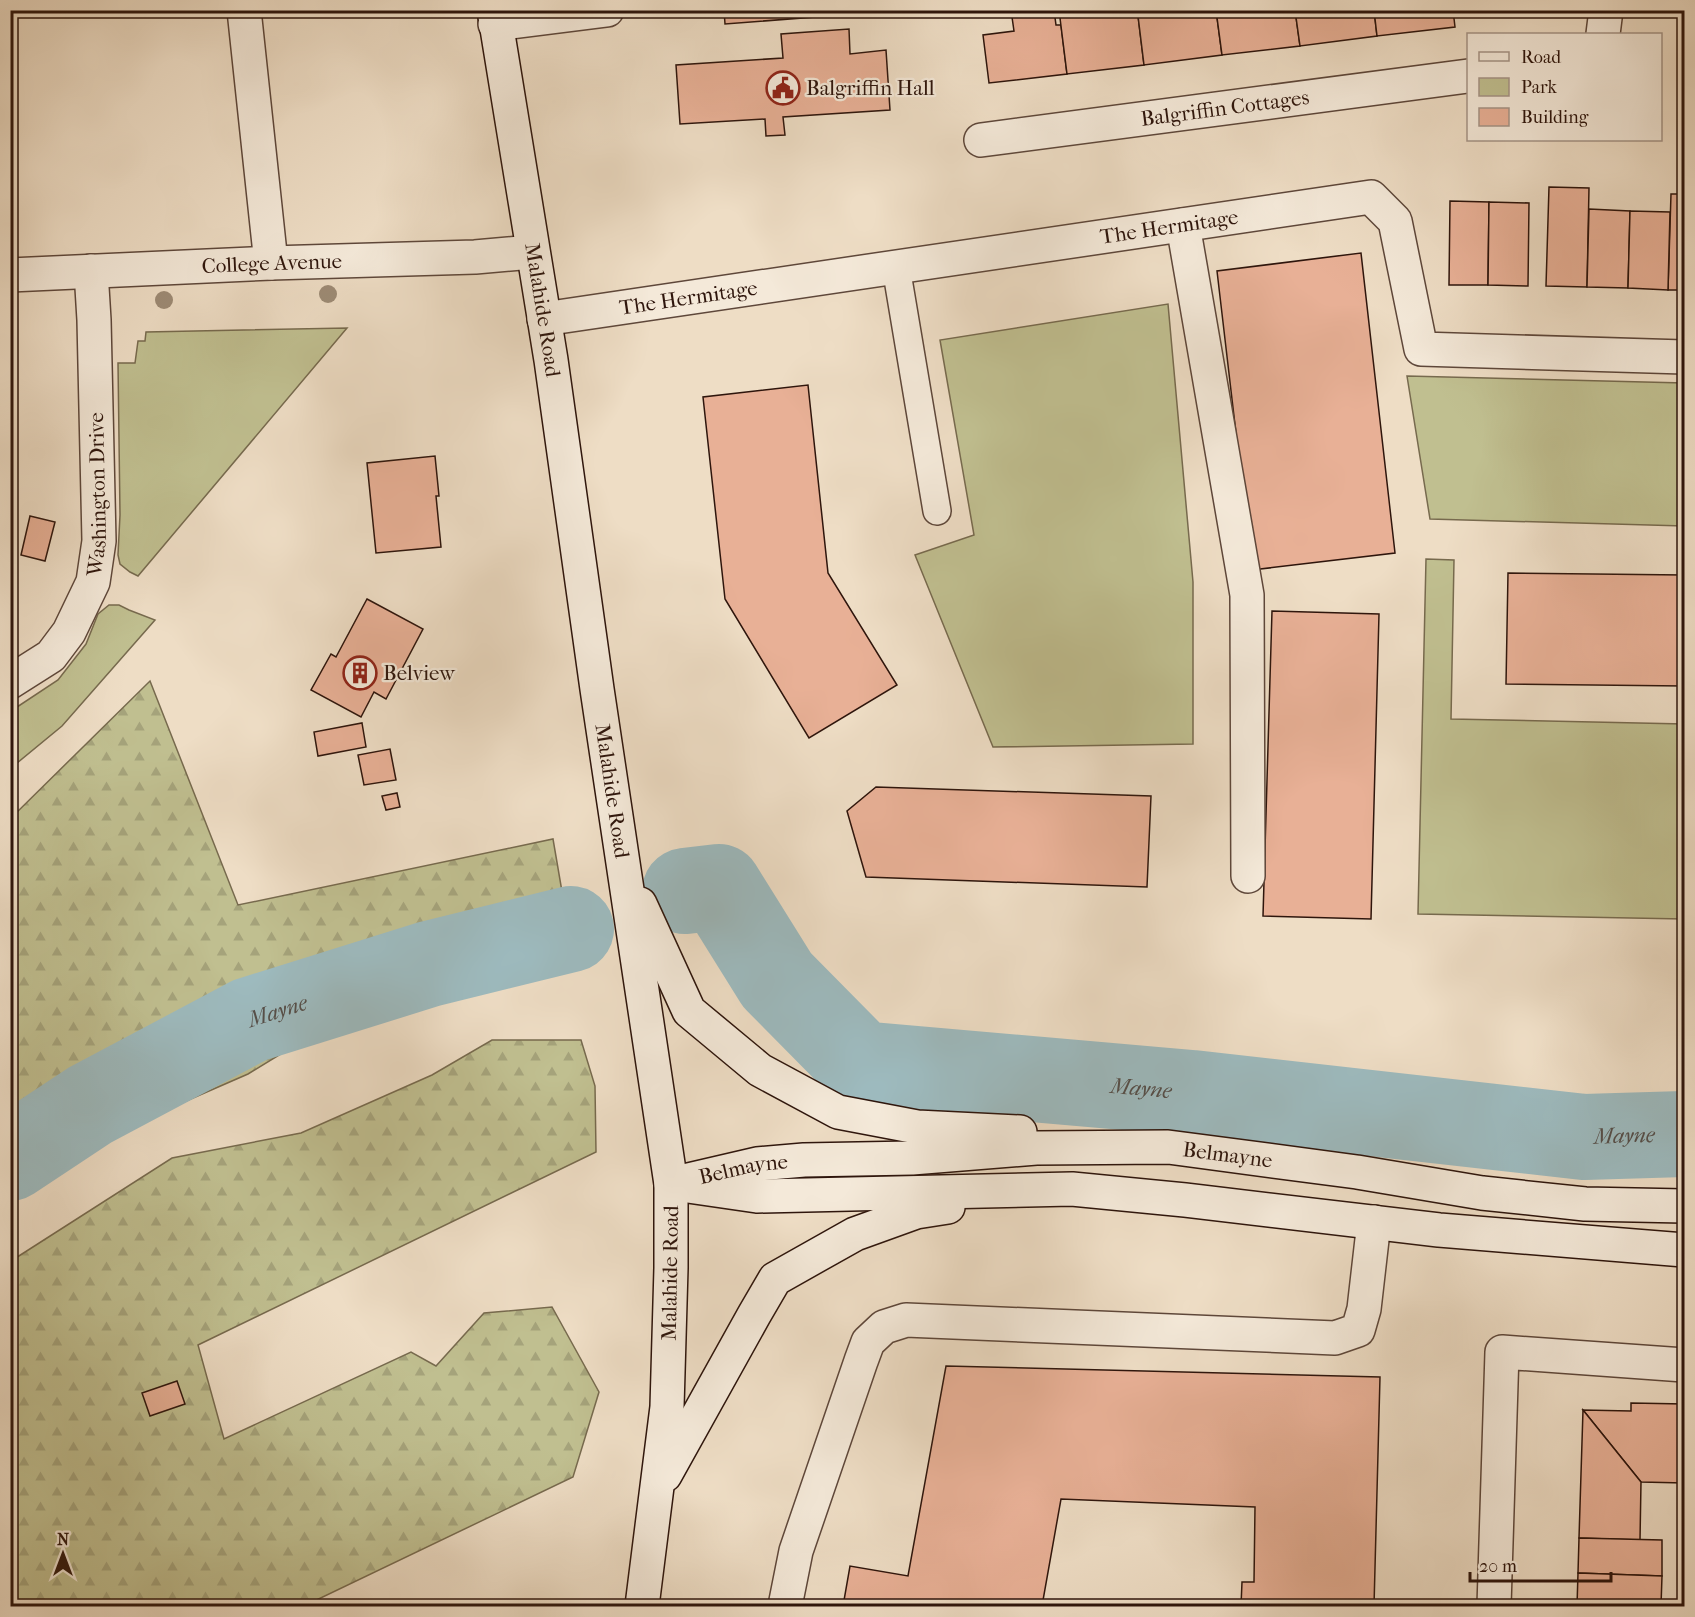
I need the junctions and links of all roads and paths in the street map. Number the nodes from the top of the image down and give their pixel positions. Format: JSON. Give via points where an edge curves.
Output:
{"nodes":[{"id":1,"x":244,"y":10,"type":"edge"},
{"id":2,"x":607,"y":10,"type":"edge"},
{"id":3,"x":1606,"y":10,"type":"edge"},
{"id":4,"x":494,"y":17,"type":"edge"},
{"id":5,"x":1603,"y":33,"type":"edge"},
{"id":6,"x":1467,"y":76,"type":"edge"},
{"id":7,"x":981,"y":140,"type":"dead end"},
{"id":8,"x":1184,"y":225,"type":"junction"},
{"id":9,"x":532,"y":252,"type":"junction"},
{"id":10,"x":271,"y":263,"type":"junction"},
{"id":11,"x":896,"y":267,"type":"junction"},
{"id":12,"x":91,"y":272,"type":"junction"},
{"id":13,"x":10,"y":274,"type":"edge"},
{"id":14,"x":544,"y":319,"type":"junction"},
{"id":15,"x":1684,"y":357,"type":"edge"},
{"id":16,"x":937,"y":511,"type":"dead end"},
{"id":17,"x":10,"y":682,"type":"edge"},
{"id":18,"x":624,"y":868,"type":"junction"},
{"id":19,"x":1248,"y":876,"type":"dead end"},
{"id":20,"x":1168,"y":1147,"type":"junction"},
{"id":21,"x":671,"y":1184,"type":"junction"},
{"id":22,"x":1072,"y":1190,"type":"junction"},
{"id":23,"x":1684,"y":1206,"type":"edge"},
{"id":24,"x":1374,"y":1222,"type":"junction"},
{"id":25,"x":1684,"y":1250,"type":"edge"},
{"id":26,"x":1684,"y":1365,"type":"edge"},
{"id":27,"x":657,"y":1490,"type":"junction"},
{"id":28,"x":644,"y":1591,"type":"edge"},
{"id":29,"x":637,"y":1606,"type":"edge"},
{"id":30,"x":785,"y":1606,"type":"edge"},
{"id":31,"x":1494,"y":1606,"type":"edge"}],
"edges":[{"from":1,"to":10,"type":"street"},
{"from":2,"to":4,"type":"street"},
{"from":3,"to":5,"type":"street"},
{"from":4,"to":9,"type":"street","name":"Malahide Road"},
{"from":6,"to":7,"type":"street","name":"Balgriffin Cottages"},
{"from":8,"to":11,"type":"street","name":"The Hermitage"},
{"from":8,"to":15,"type":"street","name":"The Hermitage","via":[[1371,198],[1395,221],[1421,348]]},
{"from":8,"to":19,"type":"street","via":[[1247,595]]},
{"from":9,"to":10,"type":"street","name":"College Avenue"},
{"from":9,"to":14,"type":"street","name":"Malahide Road"},
{"from":10,"to":12,"type":"street","name":"College Avenue"},
{"from":11,"to":14,"type":"street","name":"The Hermitage"},
{"from":11,"to":16,"type":"lane"},
{"from":12,"to":13,"type":"street","name":"College Avenue"},
{"from":12,"to":17,"type":"street","name":"Washington Drive","via":[[99,541],[93,582],[69,632],[51,656]]},
{"from":14,"to":18,"type":"street","name":"Malahide Road"},
{"from":18,"to":20,"type":"street","via":[[689,1011],[760,1070],[838,1112],[917,1126],[1038,1133]]},
{"from":18,"to":21,"type":"street","name":"Malahide Road"},
{"from":20,"to":21,"type":"street","name":"Belmayne","via":[[1036,1148],[912,1158],[804,1160],[757,1164]]},
{"from":20,"to":23,"type":"street","name":"Belmayne","via":[[1482,1193],[1585,1204]]},
{"from":21,"to":22,"type":"street","name":"Belmayne","via":[[757,1196]]},
{"from":21,"to":27,"type":"street","name":"Malahide Road","via":[[667,1407]]},
{"from":22,"to":24,"type":"street","name":"Belmayne"},
{"from":22,"to":27,"type":"street","via":[[916,1212],[855,1234],[775,1279]]},
{"from":24,"to":25,"type":"street","name":"Belmayne"},
{"from":24,"to":30,"type":"street","via":[[1358,1330],[1335,1338],[906,1320],[884,1327],[868,1342],[861,1361],[796,1551]]},
{"from":26,"to":31,"type":"street","via":[[1502,1352]]},
{"from":27,"to":28,"type":"street","name":"Malahide Road"},
{"from":28,"to":29,"type":"street","name":"Malahide Road"}]}
